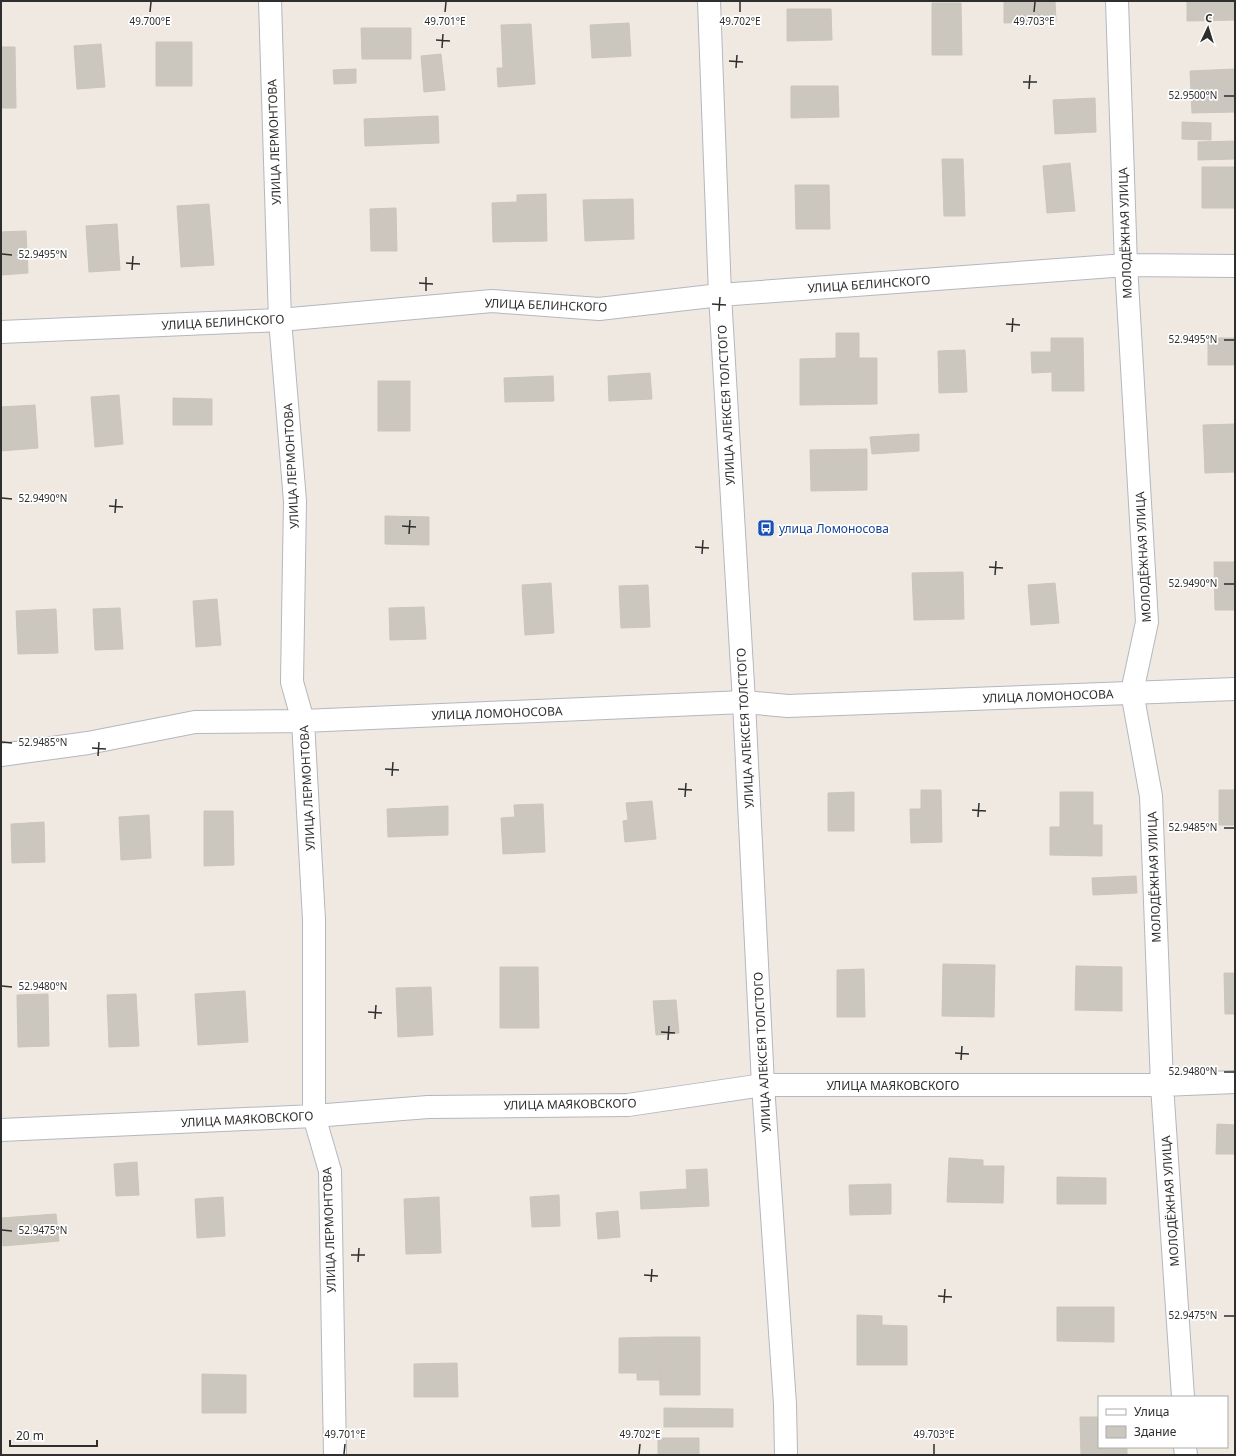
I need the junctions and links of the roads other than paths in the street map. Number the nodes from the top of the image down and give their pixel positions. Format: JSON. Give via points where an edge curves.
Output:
{"nodes":[{"id":1,"x":270,"y":1,"type":"edge"},
{"id":2,"x":709,"y":1,"type":"edge"},
{"id":3,"x":1117,"y":1,"type":"edge"},
{"id":4,"x":1126,"y":265,"type":"junction"},
{"id":5,"x":1235,"y":266,"type":"edge"},
{"id":6,"x":720,"y":295,"type":"junction"},
{"id":7,"x":280,"y":320,"type":"junction"},
{"id":8,"x":1,"y":332,"type":"edge"},
{"id":9,"x":1235,"y":689,"type":"edge"},
{"id":10,"x":1132,"y":692,"type":"junction"},
{"id":11,"x":744,"y":702,"type":"junction"},
{"id":12,"x":303,"y":721,"type":"junction"},
{"id":13,"x":1,"y":755,"type":"edge"},
{"id":14,"x":1235,"y":1082,"type":"edge"},
{"id":15,"x":763,"y":1085,"type":"junction"},
{"id":16,"x":1162,"y":1085,"type":"junction"},
{"id":17,"x":314,"y":1116,"type":"junction"},
{"id":18,"x":1,"y":1130,"type":"edge"},
{"id":19,"x":1183,"y":1396,"type":"edge"},
{"id":20,"x":335,"y":1455,"type":"edge"},
{"id":21,"x":786,"y":1455,"type":"edge"}],
"edges":[{"from":1,"to":7,"type":"street","name":"УЛИЦА ЛЕРМОНТОВА"},
{"from":2,"to":6,"type":"street","name":"УЛИЦА АЛЕКСЕЯ ТОЛСТОГО"},
{"from":3,"to":4,"type":"street","name":"МОЛОДЁЖНАЯ УЛИЦА"},
{"from":4,"to":5,"type":"street","name":"УЛИЦА БЕЛИНСКОГО"},
{"from":4,"to":6,"type":"street","name":"УЛИЦА БЕЛИНСКОГО"},
{"from":4,"to":10,"type":"street","name":"МОЛОДЁЖНАЯ УЛИЦА","via":[[1148,622]]},
{"from":6,"to":7,"type":"street","name":"УЛИЦА БЕЛИНСКОГО","via":[[599,309],[492,301]]},
{"from":6,"to":11,"type":"street","name":"УЛИЦА АЛЕКСЕЯ ТОЛСТОГО"},
{"from":7,"to":8,"type":"street","name":"УЛИЦА БЕЛИНСКОГО"},
{"from":7,"to":12,"type":"street","name":"УЛИЦА ЛЕРМОНТОВА","via":[[295,501],[292,682]]},
{"from":9,"to":10,"type":"street","name":"УЛИЦА ЛОМОНОСОВА"},
{"from":10,"to":11,"type":"street","name":"УЛИЦА ЛОМОНОСОВА","via":[[788,706]]},
{"from":10,"to":16,"type":"street","name":"МОЛОДЁЖНАЯ УЛИЦА","via":[[1151,796]]},
{"from":11,"to":12,"type":"street","name":"УЛИЦА ЛОМОНОСОВА"},
{"from":11,"to":15,"type":"street","name":"УЛИЦА АЛЕКСЕЯ ТОЛСТОГО"},
{"from":12,"to":13,"type":"street","name":"УЛИЦА ЛОМОНОСОВА","via":[[195,722],[88,743]]},
{"from":12,"to":17,"type":"street","name":"УЛИЦА ЛЕРМОНТОВА","via":[[314,920]]},
{"from":14,"to":16,"type":"street","name":"УЛИЦА МАЯКОВСКОГО"},
{"from":15,"to":16,"type":"street","name":"УЛИЦА МАЯКОВСКОГО"},
{"from":15,"to":17,"type":"street","name":"УЛИЦА МАЯКОВСКОГО","via":[[628,1105],[428,1107]]},
{"from":15,"to":21,"type":"street","name":"УЛИЦА АЛЕКСЕЯ ТОЛСТОГО","via":[[785,1404]]},
{"from":16,"to":19,"type":"street","name":"МОЛОДЁЖНАЯ УЛИЦА"},
{"from":17,"to":18,"type":"street","name":"УЛИЦА МАЯКОВСКОГО"},
{"from":17,"to":20,"type":"street","name":"УЛИЦА ЛЕРМОНТОВА","via":[[330,1170]]}]}
